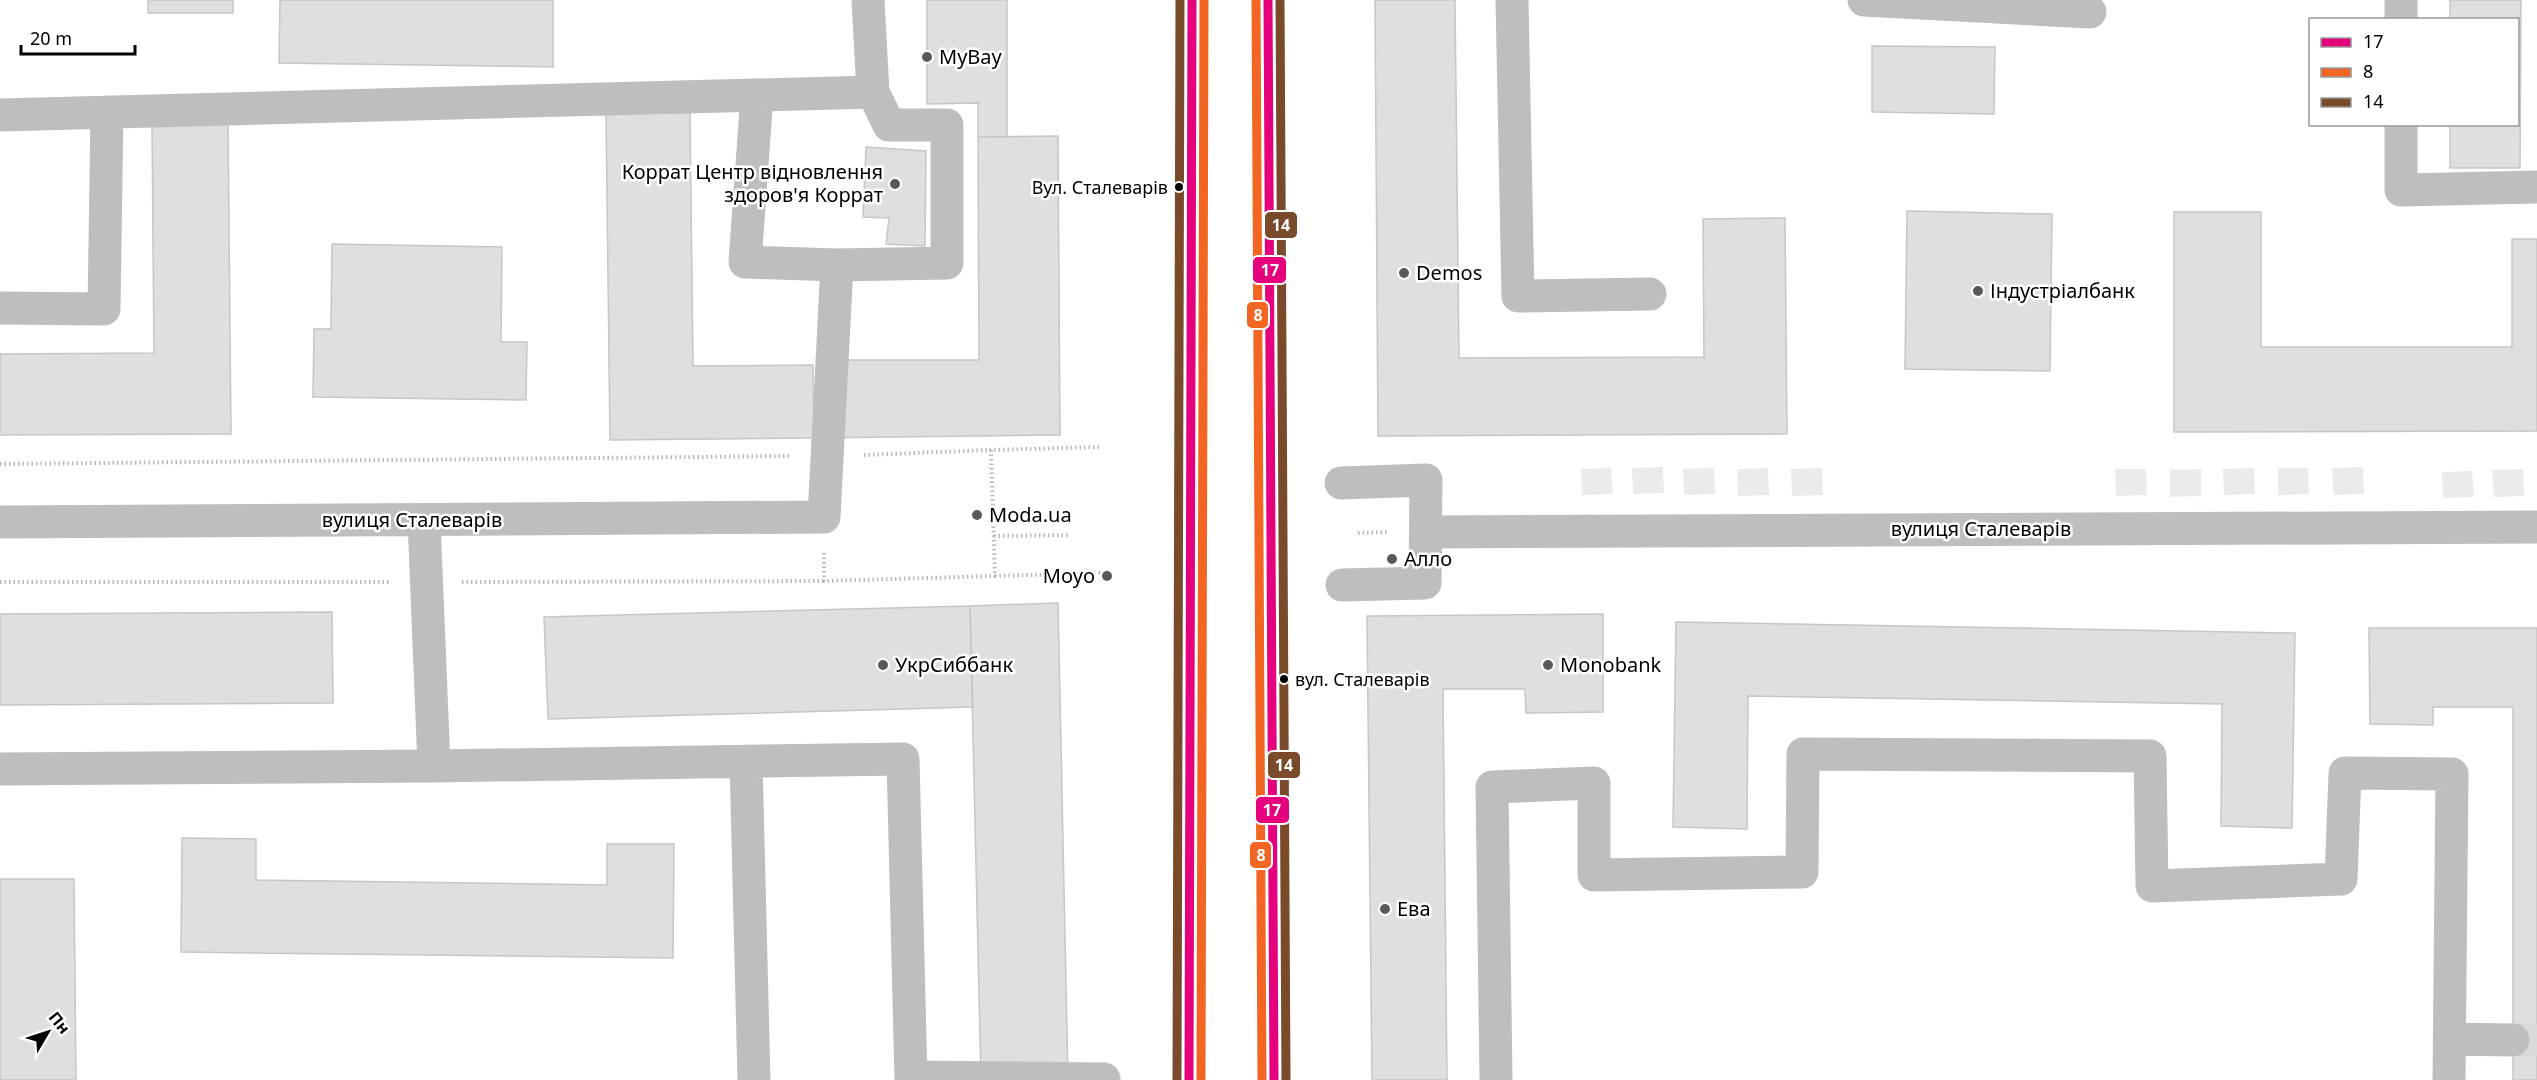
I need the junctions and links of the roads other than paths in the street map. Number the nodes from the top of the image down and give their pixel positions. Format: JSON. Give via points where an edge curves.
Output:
{"nodes":[{"id":1,"x":868,"y":0,"type":"edge"},
{"id":2,"x":1192,"y":0,"type":"edge"},
{"id":3,"x":1268,"y":0,"type":"edge"},
{"id":4,"x":1512,"y":0,"type":"edge"},
{"id":5,"x":1864,"y":0,"type":"edge"},
{"id":6,"x":2401,"y":0,"type":"edge"},
{"id":7,"x":2090,"y":12,"type":"dead end"},
{"id":8,"x":2401,"y":18,"type":"edge"},
{"id":9,"x":873,"y":92,"type":"junction"},
{"id":10,"x":757,"y":95,"type":"junction"},
{"id":11,"x":107,"y":112,"type":"junction"},
{"id":12,"x":0,"y":115,"type":"edge"},
{"id":13,"x":2401,"y":126,"type":"edge"},
{"id":14,"x":2537,"y":187,"type":"edge"},
{"id":15,"x":837,"y":265,"type":"junction"},
{"id":16,"x":1650,"y":294,"type":"dead end"},
{"id":17,"x":0,"y":308,"type":"edge"},
{"id":18,"x":1341,"y":483,"type":"dead end"},
{"id":19,"x":424,"y":520,"type":"junction"},
{"id":20,"x":0,"y":522,"type":"edge"},
{"id":21,"x":2537,"y":526,"type":"edge"},
{"id":22,"x":1426,"y":532,"type":"junction"},
{"id":23,"x":1342,"y":585,"type":"dead end"},
{"id":24,"x":746,"y":761,"type":"junction"},
{"id":25,"x":434,"y":766,"type":"junction"},
{"id":26,"x":0,"y":770,"type":"edge"},
{"id":27,"x":2450,"y":1039,"type":"junction"},
{"id":28,"x":2513,"y":1040,"type":"tunnel mouth"},
{"id":29,"x":911,"y":1079,"type":"edge"},
{"id":30,"x":1104,"y":1079,"type":"edge"},
{"id":31,"x":754,"y":1080,"type":"edge"},
{"id":32,"x":1189,"y":1080,"type":"edge"},
{"id":33,"x":1274,"y":1080,"type":"edge"},
{"id":34,"x":1496,"y":1080,"type":"edge"},
{"id":35,"x":2449,"y":1080,"type":"edge"}],
"edges":[{"from":1,"to":9,"type":"street"},
{"from":2,"to":32,"type":"street"},
{"from":3,"to":33,"type":"street"},
{"from":4,"to":16,"type":"street","via":[[1518,296]]},
{"from":5,"to":7,"type":"street"},
{"from":6,"to":8,"type":"street"},
{"from":9,"to":10,"type":"street"},
{"from":9,"to":15,"type":"street","via":[[889,125],[947,125],[947,263]]},
{"from":10,"to":11,"type":"street"},
{"from":10,"to":15,"type":"street","via":[[745,262]]},
{"from":11,"to":12,"type":"street"},
{"from":11,"to":17,"type":"street","via":[[104,309]]},
{"from":13,"to":14,"type":"street","via":[[2401,190]]},
{"from":15,"to":19,"type":"street","name":"вулиця Сталеварів","via":[[824,517]]},
{"from":18,"to":22,"type":"street","via":[[1426,480]]},
{"from":19,"to":20,"type":"street","name":"вулиця Сталеварів"},
{"from":19,"to":25,"type":"street"},
{"from":21,"to":22,"type":"street","name":"вулиця Сталеварів"},
{"from":22,"to":23,"type":"street","via":[[1425,583]]},
{"from":24,"to":25,"type":"street"},
{"from":24,"to":29,"type":"street","via":[[903,759]]},
{"from":24,"to":31,"type":"street"},
{"from":25,"to":26,"type":"street"},
{"from":27,"to":28,"type":"street"},
{"from":27,"to":34,"type":"street","via":[[2452,774],[2345,773],[2341,879],[2152,886],[2150,756],[1803,754],[1803,872],[1594,875],[1594,783],[1492,787]]},
{"from":27,"to":35,"type":"street"},
{"from":29,"to":30,"type":"street"}]}
